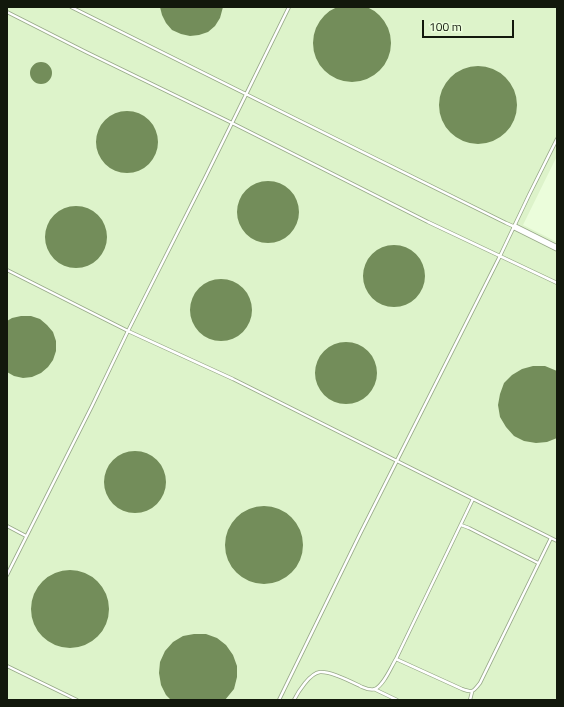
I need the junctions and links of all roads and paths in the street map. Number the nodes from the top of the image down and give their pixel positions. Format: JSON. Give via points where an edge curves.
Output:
{"nodes":[{"id":1,"x":71,"y":7,"type":"edge"},
{"id":2,"x":289,"y":7,"type":"edge"},
{"id":3,"x":7,"y":12,"type":"edge"},
{"id":4,"x":246,"y":95,"type":"junction"},
{"id":5,"x":232,"y":123,"type":"junction"},
{"id":6,"x":557,"y":139,"type":"edge"},
{"id":7,"x":515,"y":227,"type":"junction"},
{"id":8,"x":557,"y":248,"type":"edge"},
{"id":9,"x":500,"y":256,"type":"junction"},
{"id":10,"x":7,"y":270,"type":"edge"},
{"id":11,"x":557,"y":283,"type":"edge"},
{"id":12,"x":128,"y":331,"type":"junction"},
{"id":13,"x":397,"y":461,"type":"junction"},
{"id":14,"x":473,"y":499,"type":"junction"},
{"id":15,"x":461,"y":525,"type":"junction"},
{"id":16,"x":7,"y":526,"type":"edge"},
{"id":17,"x":26,"y":536,"type":"junction"},
{"id":18,"x":551,"y":538,"type":"junction"},
{"id":19,"x":557,"y":541,"type":"edge"},
{"id":20,"x":538,"y":563,"type":"junction"},
{"id":21,"x":7,"y":575,"type":"edge"},
{"id":22,"x":396,"y":659,"type":"junction"},
{"id":23,"x":7,"y":666,"type":"edge"},
{"id":24,"x":374,"y":689,"type":"junction"},
{"id":25,"x":472,"y":692,"type":"junction"},
{"id":26,"x":77,"y":700,"type":"edge"},
{"id":27,"x":279,"y":700,"type":"edge"},
{"id":28,"x":294,"y":700,"type":"edge"},
{"id":29,"x":397,"y":700,"type":"edge"},
{"id":30,"x":470,"y":700,"type":"edge"}],
"edges":[{"from":1,"to":4,"type":"lane"},
{"from":2,"to":4,"type":"lane"},
{"from":3,"to":5,"type":"lane"},
{"from":4,"to":5,"type":"lane"},
{"from":4,"to":7,"type":"lane"},
{"from":5,"to":9,"type":"lane"},
{"from":5,"to":12,"type":"lane"},
{"from":6,"to":7,"type":"lane"},
{"from":7,"to":8,"type":"street"},
{"from":7,"to":9,"type":"lane"},
{"from":9,"to":11,"type":"lane"},
{"from":9,"to":13,"type":"lane"},
{"from":10,"to":12,"type":"lane"},
{"from":12,"to":13,"type":"lane","via":[[233,379]]},
{"from":12,"to":17,"type":"lane"},
{"from":13,"to":14,"type":"lane"},
{"from":13,"to":27,"type":"lane"},
{"from":14,"to":15,"type":"lane"},
{"from":14,"to":18,"type":"lane"},
{"from":15,"to":20,"type":"lane"},
{"from":15,"to":22,"type":"lane"},
{"from":16,"to":17,"type":"lane"},
{"from":17,"to":21,"type":"lane"},
{"from":18,"to":19,"type":"lane"},
{"from":18,"to":20,"type":"lane"},
{"from":20,"to":25,"type":"lane","via":[[480,684]]},
{"from":22,"to":24,"type":"lane","via":[[381,685]]},
{"from":22,"to":25,"type":"lane"},
{"from":23,"to":26,"type":"lane"},
{"from":24,"to":28,"type":"lane","via":[[364,688],[327,672],[319,672],[312,675]]},
{"from":24,"to":29,"type":"lane"},
{"from":25,"to":30,"type":"lane"}]}
